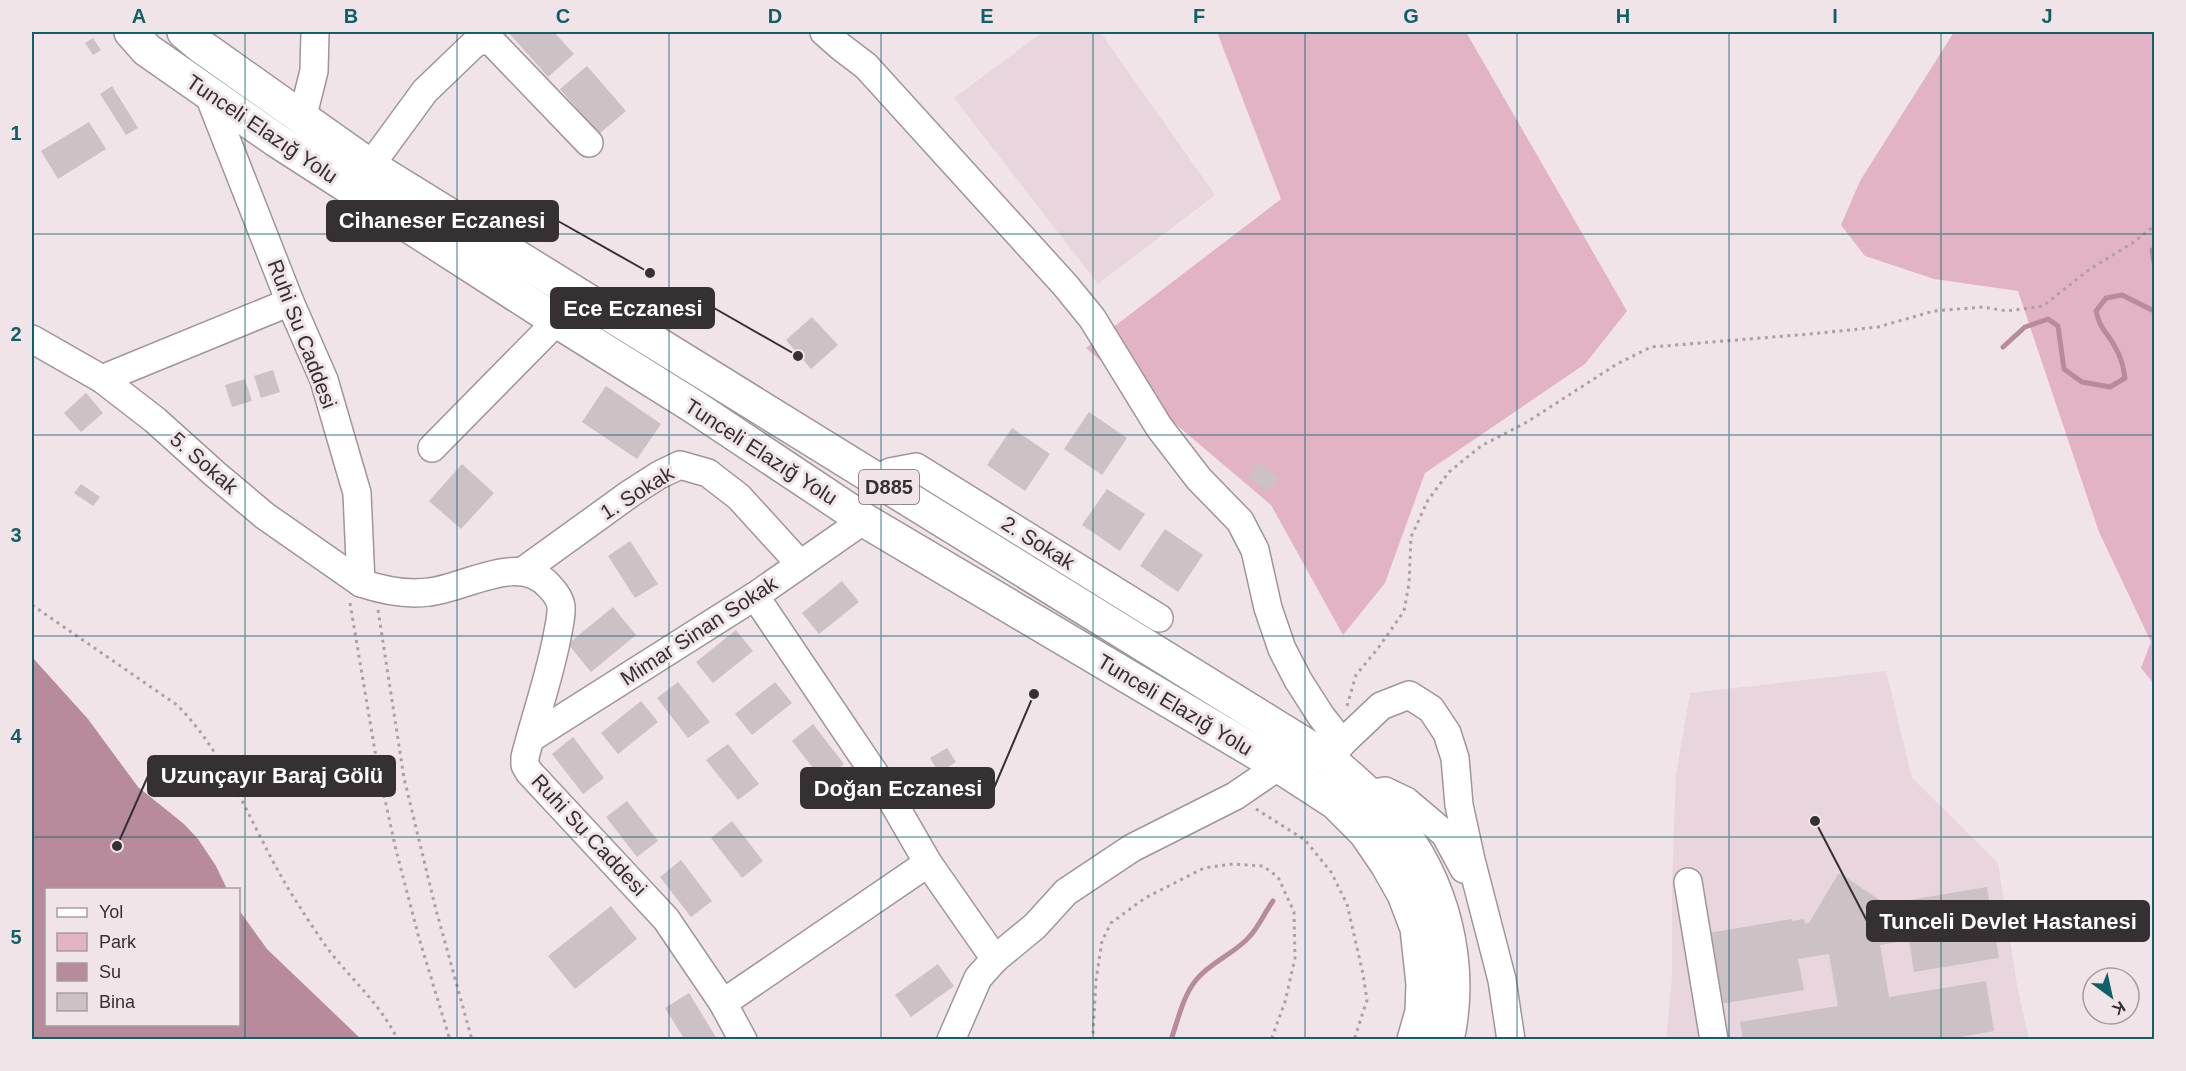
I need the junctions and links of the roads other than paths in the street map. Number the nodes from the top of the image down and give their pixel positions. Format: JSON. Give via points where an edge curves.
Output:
{"nodes":[{"id":1,"x":131,"y":32,"type":"edge"},
{"id":2,"x":184,"y":32,"type":"edge"},
{"id":3,"x":315,"y":32,"type":"edge"},
{"id":4,"x":824,"y":32,"type":"edge"},
{"id":5,"x":208,"y":93,"type":"junction"},
{"id":6,"x":302,"y":119,"type":"junction"},
{"id":7,"x":589,"y":143,"type":"dead end"},
{"id":8,"x":370,"y":166,"type":"junction"},
{"id":9,"x":290,"y":302,"type":"junction"},
{"id":10,"x":556,"y":321,"type":"junction"},
{"id":11,"x":32,"y":339,"type":"edge"},
{"id":12,"x":102,"y":379,"type":"junction"},
{"id":13,"x":432,"y":448,"type":"dead end"},
{"id":14,"x":876,"y":480,"type":"junction"},
{"id":15,"x":864,"y":520,"type":"junction"},
{"id":16,"x":800,"y":564,"type":"junction"},
{"id":17,"x":523,"y":571,"type":"junction"},
{"id":18,"x":360,"y":581,"type":"junction"},
{"id":19,"x":755,"y":596,"type":"junction"},
{"id":20,"x":1159,"y":618,"type":"dead end"},
{"id":21,"x":531,"y":738,"type":"junction"},
{"id":22,"x":1336,"y":752,"type":"junction"},
{"id":23,"x":1279,"y":766,"type":"junction"},
{"id":24,"x":1368,"y":794,"type":"junction"},
{"id":25,"x":928,"y":863,"type":"junction"},
{"id":26,"x":1688,"y":882,"type":"dead end"},
{"id":27,"x":995,"y":960,"type":"junction"},
{"id":28,"x":723,"y":1004,"type":"junction"},
{"id":29,"x":743,"y":1040,"type":"edge"},
{"id":30,"x":951,"y":1040,"type":"edge"},
{"id":31,"x":1414,"y":1040,"type":"edge"},
{"id":32,"x":1447,"y":1040,"type":"edge"},
{"id":33,"x":1498,"y":1040,"type":"edge"},
{"id":34,"x":1510,"y":1040,"type":"edge"},
{"id":35,"x":1714,"y":1040,"type":"edge"}],
"edges":[{"from":1,"to":5,"type":"main road","name":"Tunceli Elazığ Yolu","number":"D885","via":[[147,50]]},
{"from":2,"to":6,"type":"main road","name":"Tunceli Elazığ Yolu","number":"D885"},
{"from":3,"to":6,"type":"street","via":[[314,71]]},
{"from":4,"to":22,"type":"street","via":[[866,66],[1065,285],[1092,318],[1172,444],[1199,480],[1240,521],[1255,550],[1282,649],[1321,716]]},
{"from":5,"to":9,"type":"street","name":"Ruhi Su Caddesi"},
{"from":5,"to":10,"type":"main road","name":"Tunceli Elazığ Yolu","number":"D885"},
{"from":6,"to":8,"type":"main road","name":"Tunceli Elazığ Yolu","number":"D885"},
{"from":7,"to":8,"type":"street","via":[[492,42],[484,40],[475,43],[425,91]]},
{"from":8,"to":14,"type":"main road","name":"Tunceli Elazığ Yolu","number":"D885"},
{"from":9,"to":12,"type":"street"},
{"from":9,"to":18,"type":"street","name":"Ruhi Su Caddesi","via":[[324,380],[357,494]]},
{"from":10,"to":13,"type":"street"},
{"from":10,"to":15,"type":"main road","name":"Tunceli Elazığ Yolu","number":"D885"},
{"from":11,"to":12,"type":"street","name":"5. Sokak"},
{"from":12,"to":18,"type":"street","name":"5. Sokak","via":[[265,516]]},
{"from":14,"to":20,"type":"street","name":"2. Sokak","via":[[890,472],[916,467]]},
{"from":14,"to":22,"type":"main road","name":"Tunceli Elazığ Yolu","number":"D885"},
{"from":15,"to":16,"type":"street","name":"Mimar Sinan Sokak"},
{"from":15,"to":23,"type":"main road","name":"Tunceli Elazığ Yolu","number":"D885"},
{"from":16,"to":17,"type":"street","name":"1. Sokak","via":[[739,497],[708,473],[680,465],[631,493]]},
{"from":16,"to":19,"type":"street","name":"Mimar Sinan Sokak"},
{"from":17,"to":18,"type":"street","via":[[512,570],[427,592]]},
{"from":17,"to":21,"type":"street","name":"Ruhi Su Caddesi","via":[[546,583],[561,603]]},
{"from":19,"to":21,"type":"street","name":"Mimar Sinan Sokak"},
{"from":19,"to":25,"type":"street","via":[[887,792]]},
{"from":21,"to":28,"type":"street","name":"Ruhi Su Caddesi","via":[[525,757],[530,772],[666,919]]},
{"from":22,"to":24,"type":"main road","name":"Tunceli Elazığ Yolu","number":"D885"},
{"from":22,"to":34,"type":"street","via":[[1381,705],[1408,695],[1431,709],[1447,733],[1455,758],[1459,805],[1471,860],[1502,980]]},
{"from":23,"to":27,"type":"street","via":[[1235,796],[1132,848],[1066,892],[1035,926]]},
{"from":23,"to":31,"type":"main road","name":"Tunceli Elazığ Yolu","number":"D885","via":[[1336,803],[1365,832],[1404,894],[1417,928],[1422,975],[1422,1012]]},
{"from":24,"to":32,"type":"main road","name":"Tunceli Elazığ Yolu","number":"D885","via":[[1394,821],[1414,851],[1444,919],[1454,985]]},
{"from":24,"to":33,"type":"street","via":[[1385,791],[1406,801],[1445,834],[1464,868]]},
{"from":25,"to":27,"type":"street"},
{"from":25,"to":28,"type":"street"},
{"from":26,"to":35,"type":"street"},
{"from":27,"to":30,"type":"street","via":[[978,978]]},
{"from":28,"to":29,"type":"street","name":"Ruhi Su Caddesi"}]}
